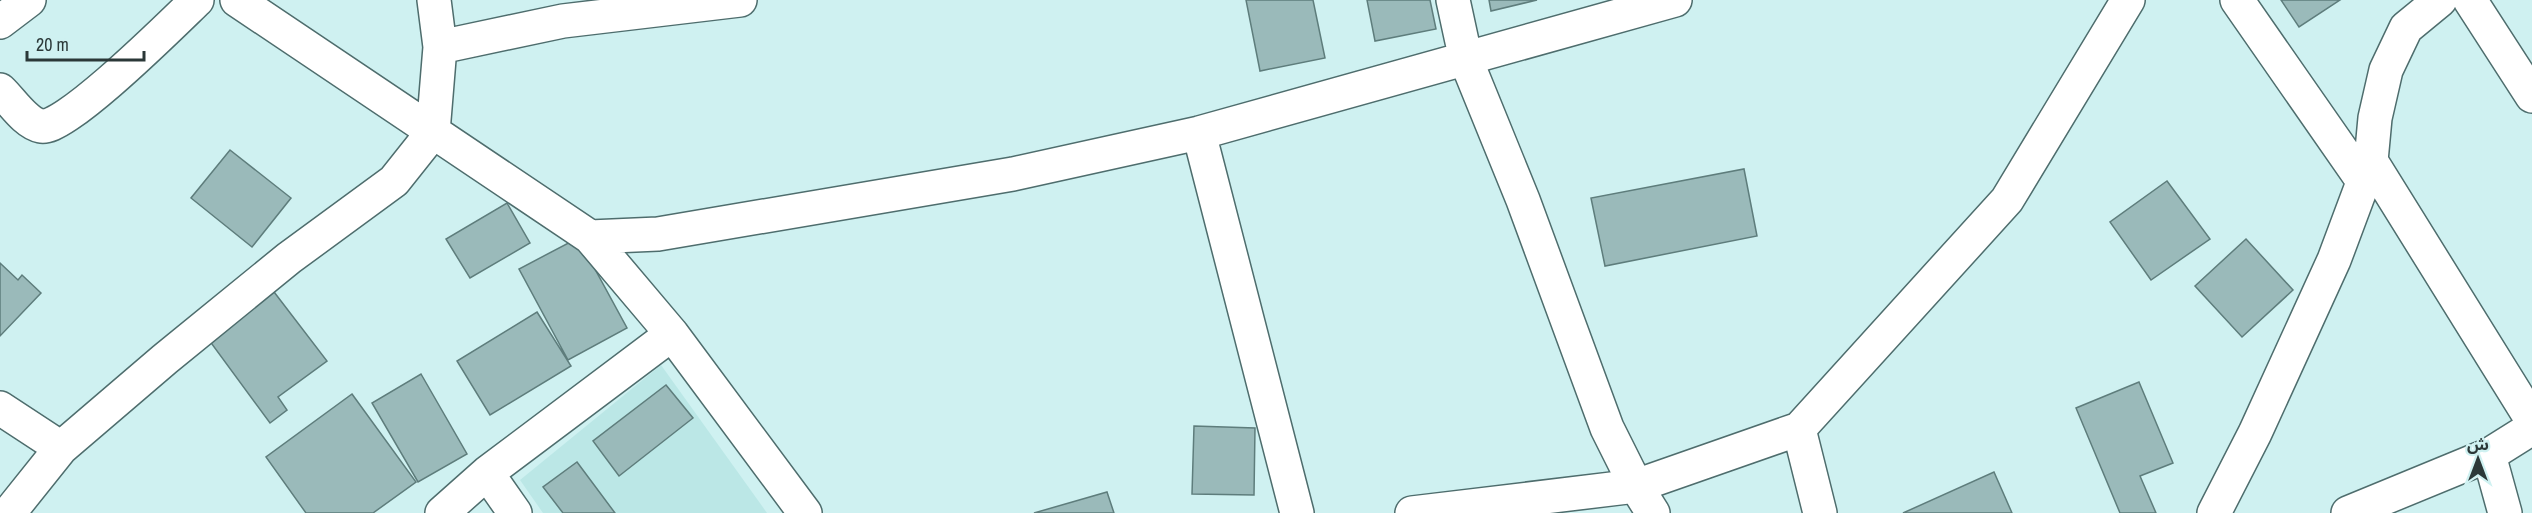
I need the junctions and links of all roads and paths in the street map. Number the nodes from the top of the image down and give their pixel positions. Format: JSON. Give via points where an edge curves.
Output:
{"nodes":[{"id":1,"x":29,"y":0,"type":"edge"},
{"id":2,"x":197,"y":0,"type":"edge"},
{"id":3,"x":237,"y":0,"type":"edge"},
{"id":4,"x":434,"y":0,"type":"edge"},
{"id":5,"x":740,"y":0,"type":"edge"},
{"id":6,"x":1453,"y":0,"type":"edge"},
{"id":7,"x":1675,"y":0,"type":"edge"},
{"id":8,"x":2128,"y":0,"type":"edge"},
{"id":9,"x":2236,"y":0,"type":"edge"},
{"id":10,"x":2440,"y":0,"type":"edge"},
{"id":11,"x":2470,"y":0,"type":"edge"},
{"id":12,"x":0,"y":22,"type":"edge"},
{"id":13,"x":440,"y":47,"type":"junction"},
{"id":14,"x":1466,"y":60,"type":"junction"},
{"id":15,"x":0,"y":90,"type":"edge"},
{"id":16,"x":2532,"y":96,"type":"edge"},
{"id":17,"x":434,"y":132,"type":"junction"},
{"id":18,"x":1199,"y":133,"type":"junction"},
{"id":19,"x":2367,"y":171,"type":"junction"},
{"id":20,"x":590,"y":237,"type":"junction"},
{"id":21,"x":672,"y":334,"type":"junction"},
{"id":22,"x":0,"y":408,"type":"edge"},
{"id":23,"x":2532,"y":420,"type":"edge"},
{"id":24,"x":2532,"y":428,"type":"edge"},
{"id":25,"x":1799,"y":429,"type":"junction"},
{"id":26,"x":61,"y":448,"type":"junction"},
{"id":27,"x":2489,"y":455,"type":"junction"},
{"id":28,"x":487,"y":473,"type":"junction"},
{"id":29,"x":1645,"y":500,"type":"edge"},
{"id":30,"x":9,"y":513,"type":"edge"},
{"id":31,"x":442,"y":513,"type":"edge"},
{"id":32,"x":515,"y":513,"type":"edge"},
{"id":33,"x":805,"y":513,"type":"edge"},
{"id":34,"x":1297,"y":513,"type":"edge"},
{"id":35,"x":1412,"y":513,"type":"edge"},
{"id":36,"x":1820,"y":513,"type":"edge"},
{"id":37,"x":2214,"y":513,"type":"edge"},
{"id":38,"x":2348,"y":513,"type":"edge"},
{"id":39,"x":2505,"y":513,"type":"edge"}],
"edges":[{"from":1,"to":12,"type":"street"},
{"from":2,"to":15,"type":"street","via":[[80,108],[53,125],[33,124]]},
{"from":3,"to":17,"type":"street"},
{"from":4,"to":13,"type":"street"},
{"from":5,"to":13,"type":"street","via":[[563,21]]},
{"from":6,"to":14,"type":"street"},
{"from":7,"to":14,"type":"street"},
{"from":8,"to":25,"type":"street","via":[[2007,200]]},
{"from":9,"to":19,"type":"street"},
{"from":10,"to":19,"type":"street","via":[[2406,28],[2386,70]]},
{"from":11,"to":16,"type":"street"},
{"from":13,"to":17,"type":"street"},
{"from":14,"to":18,"type":"street"},
{"from":14,"to":29,"type":"street","via":[[1523,200],[1607,428]]},
{"from":17,"to":20,"type":"street"},
{"from":17,"to":26,"type":"street","via":[[394,182],[289,258]]},
{"from":18,"to":20,"type":"street","via":[[1013,174],[801,211],[658,234]]},
{"from":18,"to":34,"type":"street"},
{"from":19,"to":23,"type":"street"},
{"from":19,"to":37,"type":"street","via":[[2334,260]]},
{"from":20,"to":21,"type":"street"},
{"from":21,"to":28,"type":"street"},
{"from":21,"to":33,"type":"street"},
{"from":22,"to":26,"type":"street"},
{"from":24,"to":27,"type":"street"},
{"from":25,"to":29,"type":"street"},
{"from":25,"to":36,"type":"street"},
{"from":26,"to":30,"type":"street"},
{"from":27,"to":38,"type":"street"},
{"from":27,"to":39,"type":"street"},
{"from":28,"to":31,"type":"street"},
{"from":28,"to":32,"type":"street"},
{"from":29,"to":35,"type":"street"}]}
